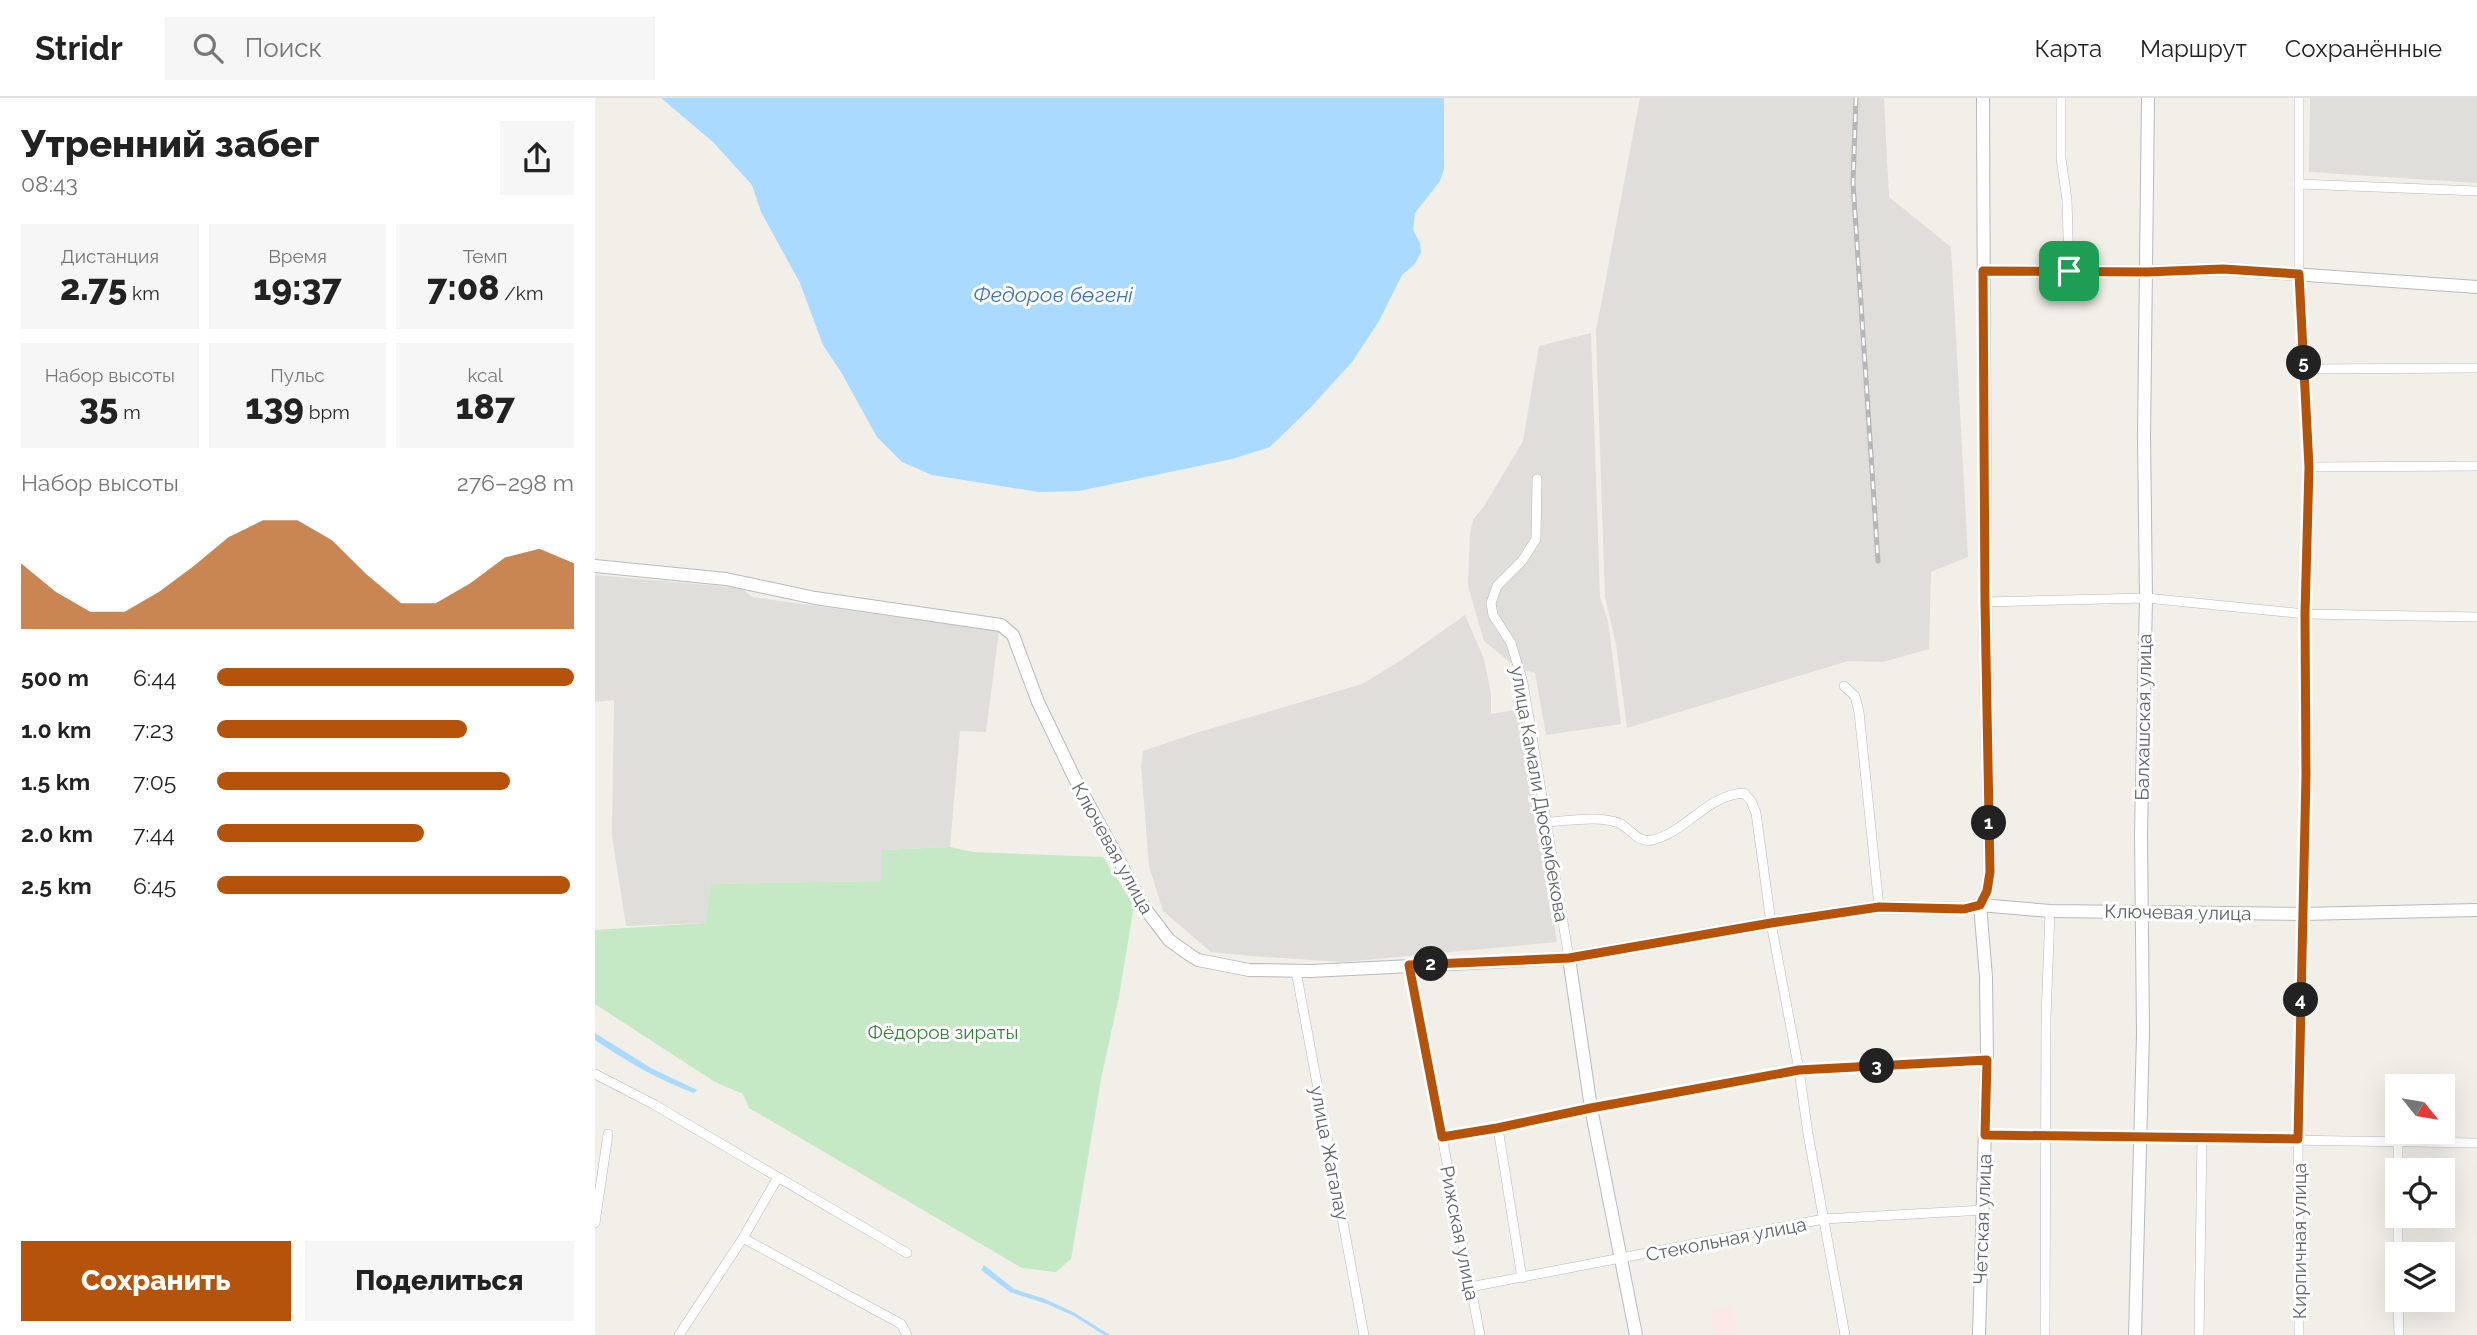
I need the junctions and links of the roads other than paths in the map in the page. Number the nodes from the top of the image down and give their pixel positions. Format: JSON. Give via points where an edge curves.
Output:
{"nodes":[{"id":1,"x":1983,"y":98,"type":"edge"},
{"id":2,"x":2061,"y":98,"type":"edge"},
{"id":3,"x":2148,"y":98,"type":"edge"},
{"id":4,"x":2299,"y":98,"type":"edge"},
{"id":5,"x":2299,"y":184,"type":"junction"},
{"id":6,"x":2477,"y":191,"type":"edge"},
{"id":7,"x":1983,"y":271,"type":"junction"},
{"id":8,"x":2069,"y":271,"type":"junction"},
{"id":9,"x":2147,"y":272,"type":"junction"},
{"id":10,"x":2299,"y":274,"type":"junction"},
{"id":11,"x":2477,"y":287,"type":"edge"},
{"id":12,"x":2477,"y":368,"type":"edge"},
{"id":13,"x":2305,"y":369,"type":"junction"},
{"id":14,"x":2477,"y":466,"type":"edge"},
{"id":15,"x":2309,"y":467,"type":"junction"},
{"id":16,"x":1537,"y":479,"type":"dead end"},
{"id":17,"x":595,"y":566,"type":"edge"},
{"id":18,"x":2146,"y":598,"type":"junction"},
{"id":19,"x":1985,"y":602,"type":"junction"},
{"id":20,"x":2305,"y":614,"type":"junction"},
{"id":21,"x":2477,"y":617,"type":"edge"},
{"id":22,"x":1844,"y":686,"type":"dead end"},
{"id":23,"x":1547,"y":822,"type":"junction"},
{"id":24,"x":1980,"y":905,"type":"junction"},
{"id":25,"x":1879,"y":907,"type":"junction"},
{"id":26,"x":2477,"y":910,"type":"edge"},
{"id":27,"x":2050,"y":911,"type":"junction"},
{"id":28,"x":2142,"y":911,"type":"junction"},
{"id":29,"x":2302,"y":914,"type":"junction"},
{"id":30,"x":1771,"y":923,"type":"junction"},
{"id":31,"x":1569,"y":958,"type":"junction"},
{"id":32,"x":1409,"y":965,"type":"junction"},
{"id":33,"x":1296,"y":971,"type":"junction"},
{"id":34,"x":1987,"y":1060,"type":"junction"},
{"id":35,"x":1799,"y":1070,"type":"junction"},
{"id":36,"x":595,"y":1074,"type":"edge"},
{"id":37,"x":1591,"y":1108,"type":"junction"},
{"id":38,"x":1497,"y":1128,"type":"junction"},
{"id":39,"x":608,"y":1134,"type":"dead end"},
{"id":40,"x":1985,"y":1135,"type":"junction"},
{"id":41,"x":1442,"y":1137,"type":"junction"},
{"id":42,"x":2142,"y":1137,"type":"junction"},
{"id":43,"x":2046,"y":1138,"type":"junction"},
{"id":44,"x":2202,"y":1138,"type":"junction"},
{"id":45,"x":2298,"y":1139,"type":"junction"},
{"id":46,"x":2385,"y":1142,"type":"edge"},
{"id":47,"x":2455,"y":1143,"type":"edge"},
{"id":48,"x":2477,"y":1143,"type":"edge"},
{"id":49,"x":778,"y":1179,"type":"junction"},
{"id":50,"x":1984,"y":1210,"type":"junction"},
{"id":51,"x":1824,"y":1219,"type":"junction"},
{"id":52,"x":595,"y":1223,"type":"edge"},
{"id":53,"x":743,"y":1238,"type":"junction"},
{"id":54,"x":907,"y":1253,"type":"dead end"},
{"id":55,"x":1621,"y":1259,"type":"junction"},
{"id":56,"x":1522,"y":1278,"type":"junction"},
{"id":57,"x":1471,"y":1287,"type":"junction"},
{"id":58,"x":2398,"y":1312,"type":"edge"},
{"id":59,"x":680,"y":1335,"type":"edge"},
{"id":60,"x":907,"y":1335,"type":"edge"},
{"id":61,"x":1364,"y":1335,"type":"edge"},
{"id":62,"x":1480,"y":1335,"type":"edge"},
{"id":63,"x":1636,"y":1335,"type":"edge"},
{"id":64,"x":1845,"y":1335,"type":"edge"},
{"id":65,"x":1979,"y":1335,"type":"edge"},
{"id":66,"x":2045,"y":1335,"type":"edge"},
{"id":67,"x":2135,"y":1335,"type":"edge"},
{"id":68,"x":2199,"y":1335,"type":"edge"},
{"id":69,"x":2299,"y":1335,"type":"edge"},
{"id":70,"x":2399,"y":1335,"type":"edge"}],
"edges":[{"from":1,"to":7,"type":"street","name":"Четская улица"},
{"from":2,"to":8,"type":"street"},
{"from":3,"to":9,"type":"street","name":"Балхашская улица"},
{"from":4,"to":5,"type":"street","name":"Кирпичная улица"},
{"from":5,"to":6,"type":"street"},
{"from":5,"to":10,"type":"street","name":"Кирпичная улица"},
{"from":7,"to":8,"type":"street"},
{"from":7,"to":19,"type":"street","name":"Четская улица"},
{"from":8,"to":9,"type":"street"},
{"from":9,"to":10,"type":"street","via":[[2223,269]]},
{"from":9,"to":18,"type":"street","name":"Балхашская улица"},
{"from":10,"to":11,"type":"street"},
{"from":10,"to":13,"type":"street","name":"Кирпичная улица"},
{"from":12,"to":13,"type":"street"},
{"from":13,"to":15,"type":"street","name":"Кирпичная улица"},
{"from":14,"to":15,"type":"street"},
{"from":15,"to":20,"type":"street","name":"Кирпичная улица"},
{"from":16,"to":23,"type":"street","name":"улица Камали Дюсембекова","via":[[1536,539],[1497,586],[1491,603],[1493,615],[1511,643],[1523,683]]},
{"from":17,"to":33,"type":"street","name":"Ключевая улица","via":[[726,579],[815,598],[1001,625],[1013,635],[1074,777],[1144,907],[1169,940],[1198,960],[1248,970]]},
{"from":18,"to":19,"type":"street"},
{"from":18,"to":20,"type":"street"},
{"from":18,"to":28,"type":"street","name":"Балхашская улица"},
{"from":19,"to":24,"type":"street","name":"Четская улица","via":[[1990,872]]},
{"from":20,"to":21,"type":"street"},
{"from":20,"to":29,"type":"street","name":"Кирпичная улица"},
{"from":22,"to":25,"type":"street","via":[[1855,696],[1859,712]]},
{"from":23,"to":30,"type":"street","via":[[1602,820],[1619,823],[1641,840],[1651,840],[1721,798],[1744,793],[1756,813]]},
{"from":23,"to":31,"type":"street","name":"улица Камали Дюсембекова"},
{"from":24,"to":25,"type":"street","name":"Ключевая улица","via":[[1964,909]]},
{"from":24,"to":27,"type":"street","name":"Ключевая улица"},
{"from":24,"to":34,"type":"street","name":"Четская улица"},
{"from":25,"to":30,"type":"street","name":"Ключевая улица"},
{"from":26,"to":29,"type":"street","name":"Ключевая улица"},
{"from":27,"to":28,"type":"street","name":"Ключевая улица"},
{"from":27,"to":43,"type":"street"},
{"from":28,"to":29,"type":"street","name":"Ключевая улица"},
{"from":28,"to":42,"type":"street","name":"Балхашская улица"},
{"from":29,"to":45,"type":"street","name":"Кирпичная улица"},
{"from":30,"to":31,"type":"street","name":"Ключевая улица"},
{"from":30,"to":35,"type":"street"},
{"from":31,"to":32,"type":"street","name":"Ключевая улица"},
{"from":31,"to":37,"type":"street","name":"улица Камали Дюсембекова"},
{"from":32,"to":33,"type":"street","name":"Ключевая улица"},
{"from":32,"to":41,"type":"street","name":"Рижская улица"},
{"from":33,"to":61,"type":"street","name":"улица Жагалау"},
{"from":34,"to":35,"type":"street"},
{"from":34,"to":40,"type":"street","name":"Четская улица"},
{"from":35,"to":37,"type":"street"},
{"from":35,"to":51,"type":"street"},
{"from":36,"to":49,"type":"street"},
{"from":37,"to":38,"type":"street"},
{"from":37,"to":55,"type":"street","name":"улица Камали Дюсембекова"},
{"from":38,"to":41,"type":"street"},
{"from":38,"to":56,"type":"street"},
{"from":39,"to":52,"type":"street"},
{"from":40,"to":43,"type":"street"},
{"from":40,"to":50,"type":"street","name":"Четская улица"},
{"from":41,"to":57,"type":"street","name":"Рижская улица"},
{"from":42,"to":43,"type":"street"},
{"from":42,"to":44,"type":"street"},
{"from":42,"to":67,"type":"street","name":"Балхашская улица"},
{"from":43,"to":66,"type":"street"},
{"from":44,"to":45,"type":"street"},
{"from":44,"to":68,"type":"street"},
{"from":45,"to":46,"type":"street"},
{"from":45,"to":69,"type":"street","name":"Кирпичная улица"},
{"from":47,"to":48,"type":"street"},
{"from":49,"to":53,"type":"street"},
{"from":49,"to":54,"type":"street"},
{"from":50,"to":51,"type":"street","name":"Стекольная улица"},
{"from":50,"to":65,"type":"street","name":"Четская улица"},
{"from":51,"to":55,"type":"street","name":"Стекольная улица"},
{"from":51,"to":64,"type":"street"},
{"from":53,"to":59,"type":"street"},
{"from":53,"to":60,"type":"street","via":[[901,1324]]},
{"from":55,"to":56,"type":"street","name":"Стекольная улица"},
{"from":55,"to":63,"type":"street","name":"улица Камали Дюсембекова"},
{"from":56,"to":57,"type":"street","name":"Стекольная улица"},
{"from":57,"to":62,"type":"street","name":"Рижская улица"},
{"from":58,"to":70,"type":"street"}]}
